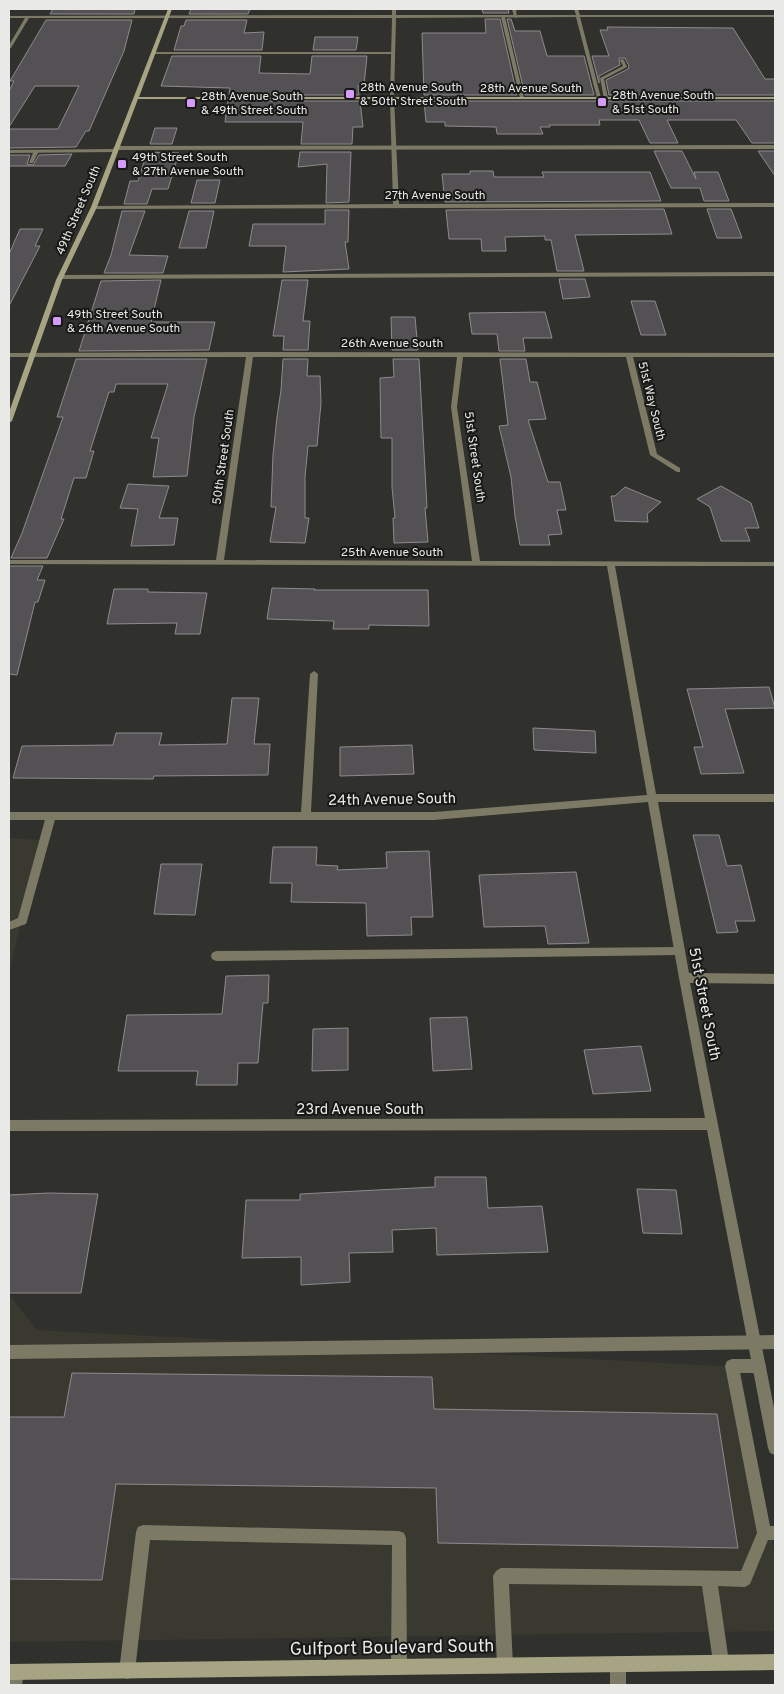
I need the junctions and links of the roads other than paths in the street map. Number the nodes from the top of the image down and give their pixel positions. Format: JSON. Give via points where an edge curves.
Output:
{"nodes":[{"id":1,"x":170,"y":9,"type":"edge"},
{"id":2,"x":394,"y":9,"type":"edge"},
{"id":3,"x":514,"y":9,"type":"edge"},
{"id":4,"x":576,"y":9,"type":"edge"},
{"id":5,"x":578,"y":16,"type":"junction"},
{"id":6,"x":775,"y":16,"type":"edge"},
{"id":7,"x":9,"y":17,"type":"edge"},
{"id":8,"x":28,"y":17,"type":"junction"},
{"id":9,"x":167,"y":17,"type":"junction"},
{"id":10,"x":394,"y":17,"type":"junction"},
{"id":11,"x":503,"y":17,"type":"junction"},
{"id":12,"x":516,"y":17,"type":"junction"},
{"id":13,"x":9,"y":48,"type":"edge"},
{"id":14,"x":153,"y":53,"type":"junction"},
{"id":15,"x":392,"y":53,"type":"junction"},
{"id":16,"x":622,"y":60,"type":"dead end"},
{"id":17,"x":136,"y":98,"type":"junction"},
{"id":18,"x":392,"y":98,"type":"junction"},
{"id":19,"x":522,"y":98,"type":"junction"},
{"id":20,"x":599,"y":98,"type":"junction"},
{"id":21,"x":606,"y":98,"type":"junction"},
{"id":22,"x":775,"y":98,"type":"edge"},
{"id":23,"x":775,"y":146,"type":"edge"},
{"id":24,"x":394,"y":147,"type":"junction"},
{"id":25,"x":115,"y":149,"type":"junction"},
{"id":26,"x":36,"y":151,"type":"junction"},
{"id":27,"x":9,"y":152,"type":"edge"},
{"id":28,"x":31,"y":162,"type":"dead end"},
{"id":29,"x":396,"y":205,"type":"junction"},
{"id":30,"x":775,"y":205,"type":"edge"},
{"id":31,"x":94,"y":206,"type":"junction"},
{"id":32,"x":775,"y":274,"type":"edge"},
{"id":33,"x":61,"y":277,"type":"junction"},
{"id":34,"x":33,"y":354,"type":"junction"},
{"id":35,"x":250,"y":354,"type":"junction"},
{"id":36,"x":775,"y":354,"type":"edge"},
{"id":37,"x":9,"y":355,"type":"edge"},
{"id":38,"x":460,"y":355,"type":"junction"},
{"id":39,"x":629,"y":355,"type":"junction"},
{"id":40,"x":9,"y":421,"type":"edge"},
{"id":41,"x":677,"y":470,"type":"dead end"},
{"id":42,"x":9,"y":562,"type":"edge"},
{"id":43,"x":220,"y":562,"type":"junction"},
{"id":44,"x":476,"y":563,"type":"junction"},
{"id":45,"x":611,"y":564,"type":"junction"},
{"id":46,"x":775,"y":564,"type":"edge"},
{"id":47,"x":314,"y":674,"type":"dead end"},
{"id":48,"x":654,"y":798,"type":"junction"},
{"id":49,"x":775,"y":798,"type":"edge"},
{"id":50,"x":306,"y":815,"type":"junction"},
{"id":51,"x":9,"y":816,"type":"edge"},
{"id":52,"x":51,"y":816,"type":"junction"},
{"id":53,"x":9,"y":926,"type":"edge"},
{"id":54,"x":680,"y":951,"type":"junction"},
{"id":55,"x":216,"y":956,"type":"dead end"},
{"id":56,"x":684,"y":978,"type":"junction"},
{"id":57,"x":775,"y":978,"type":"edge"},
{"id":58,"x":712,"y":1124,"type":"junction"},
{"id":59,"x":9,"y":1126,"type":"edge"},
{"id":60,"x":755,"y":1342,"type":"junction"},
{"id":61,"x":775,"y":1342,"type":"edge"},
{"id":62,"x":9,"y":1352,"type":"edge"},
{"id":63,"x":759,"y":1366,"type":"junction"},
{"id":64,"x":775,"y":1448,"type":"edge"},
{"id":65,"x":770,"y":1533,"type":"edge"},
{"id":66,"x":709,"y":1579,"type":"junction"},
{"id":67,"x":721,"y":1662,"type":"junction"},
{"id":68,"x":775,"y":1662,"type":"edge"},
{"id":69,"x":618,"y":1664,"type":"junction"},
{"id":70,"x":505,"y":1665,"type":"junction"},
{"id":71,"x":399,"y":1667,"type":"junction"},
{"id":72,"x":127,"y":1671,"type":"junction"},
{"id":73,"x":13,"y":1676,"type":"edge"},
{"id":74,"x":618,"y":1685,"type":"edge"}],
"edges":[{"from":1,"to":9,"type":"street","name":"49th Street South"},
{"from":2,"to":10,"type":"street"},
{"from":3,"to":12,"type":"street"},
{"from":4,"to":5,"type":"street"},
{"from":5,"to":6,"type":"street"},
{"from":5,"to":12,"type":"street"},
{"from":5,"to":20,"type":"street"},
{"from":7,"to":8,"type":"street"},
{"from":8,"to":9,"type":"street"},
{"from":8,"to":13,"type":"street"},
{"from":9,"to":10,"type":"street"},
{"from":9,"to":14,"type":"street","name":"49th Street South"},
{"from":10,"to":11,"type":"street"},
{"from":10,"to":15,"type":"street"},
{"from":11,"to":12,"type":"street"},
{"from":11,"to":19,"type":"street"},
{"from":14,"to":15,"type":"street"},
{"from":14,"to":17,"type":"street","name":"49th Street South"},
{"from":15,"to":18,"type":"street"},
{"from":16,"to":21,"type":"street","via":[[625,66],[602,78]]},
{"from":17,"to":18,"type":"street","name":"28th Avenue South"},
{"from":17,"to":25,"type":"street","name":"49th Street South"},
{"from":18,"to":19,"type":"street","name":"28th Avenue South"},
{"from":18,"to":24,"type":"street"},
{"from":19,"to":20,"type":"street","name":"28th Avenue South"},
{"from":20,"to":21,"type":"street","name":"28th Avenue South"},
{"from":21,"to":22,"type":"street","name":"28th Avenue South"},
{"from":23,"to":24,"type":"street"},
{"from":24,"to":25,"type":"street"},
{"from":24,"to":29,"type":"street"},
{"from":25,"to":26,"type":"street"},
{"from":25,"to":31,"type":"street","name":"49th Street South"},
{"from":26,"to":27,"type":"street"},
{"from":26,"to":28,"type":"street"},
{"from":29,"to":30,"type":"street","name":"27th Avenue South"},
{"from":29,"to":31,"type":"street","name":"27th Avenue South"},
{"from":31,"to":33,"type":"street","name":"49th Street South"},
{"from":32,"to":33,"type":"street"},
{"from":33,"to":34,"type":"street","name":"49th Street South"},
{"from":34,"to":35,"type":"street","name":"26th Avenue South"},
{"from":34,"to":37,"type":"street","name":"26th Avenue South"},
{"from":34,"to":40,"type":"street","name":"49th Street South"},
{"from":35,"to":38,"type":"street","name":"26th Avenue South"},
{"from":35,"to":43,"type":"street","name":"50th Street South"},
{"from":36,"to":39,"type":"street","name":"26th Avenue South"},
{"from":38,"to":39,"type":"street","name":"26th Avenue South"},
{"from":38,"to":44,"type":"street","name":"51st Street South","via":[[454,407]]},
{"from":39,"to":41,"type":"street","name":"51st Way South","via":[[654,455]]},
{"from":42,"to":43,"type":"street","name":"25th Avenue South"},
{"from":43,"to":44,"type":"street","name":"25th Avenue South"},
{"from":44,"to":45,"type":"street","name":"25th Avenue South"},
{"from":45,"to":46,"type":"street","name":"25th Avenue South"},
{"from":45,"to":48,"type":"street","name":"51st Street South"},
{"from":47,"to":50,"type":"street"},
{"from":48,"to":49,"type":"street","name":"24th Avenue South"},
{"from":48,"to":50,"type":"street","name":"24th Avenue South","via":[[434,816]]},
{"from":48,"to":54,"type":"street","name":"51st Street South"},
{"from":50,"to":52,"type":"street","name":"24th Avenue South"},
{"from":51,"to":52,"type":"street","name":"24th Avenue South"},
{"from":52,"to":53,"type":"street","via":[[22,920]]},
{"from":54,"to":55,"type":"street"},
{"from":54,"to":56,"type":"street","name":"51st Street South"},
{"from":56,"to":57,"type":"street"},
{"from":56,"to":58,"type":"street","name":"51st Street South"},
{"from":58,"to":59,"type":"street","name":"23rd Avenue South"},
{"from":58,"to":60,"type":"street","name":"51st Street South"},
{"from":60,"to":61,"type":"street"},
{"from":60,"to":62,"type":"street"},
{"from":60,"to":63,"type":"street","name":"51st Street South"},
{"from":63,"to":64,"type":"street","name":"51st Street South"},
{"from":63,"to":65,"type":"street","via":[[732,1366]]},
{"from":65,"to":66,"type":"street","via":[[745,1579]]},
{"from":66,"to":67,"type":"street"},
{"from":66,"to":70,"type":"street","via":[[501,1576]]},
{"from":67,"to":68,"type":"street","name":"Gulfport Boulevard South"},
{"from":67,"to":69,"type":"street","name":"Gulfport Boulevard South"},
{"from":69,"to":70,"type":"street","name":"Gulfport Boulevard South"},
{"from":69,"to":74,"type":"street"},
{"from":70,"to":71,"type":"street","name":"Gulfport Boulevard South"},
{"from":71,"to":72,"type":"street","name":"Gulfport Boulevard South"},
{"from":71,"to":72,"type":"street","via":[[399,1538],[142,1532]]},
{"from":72,"to":73,"type":"street","name":"Gulfport Boulevard South"}]}
